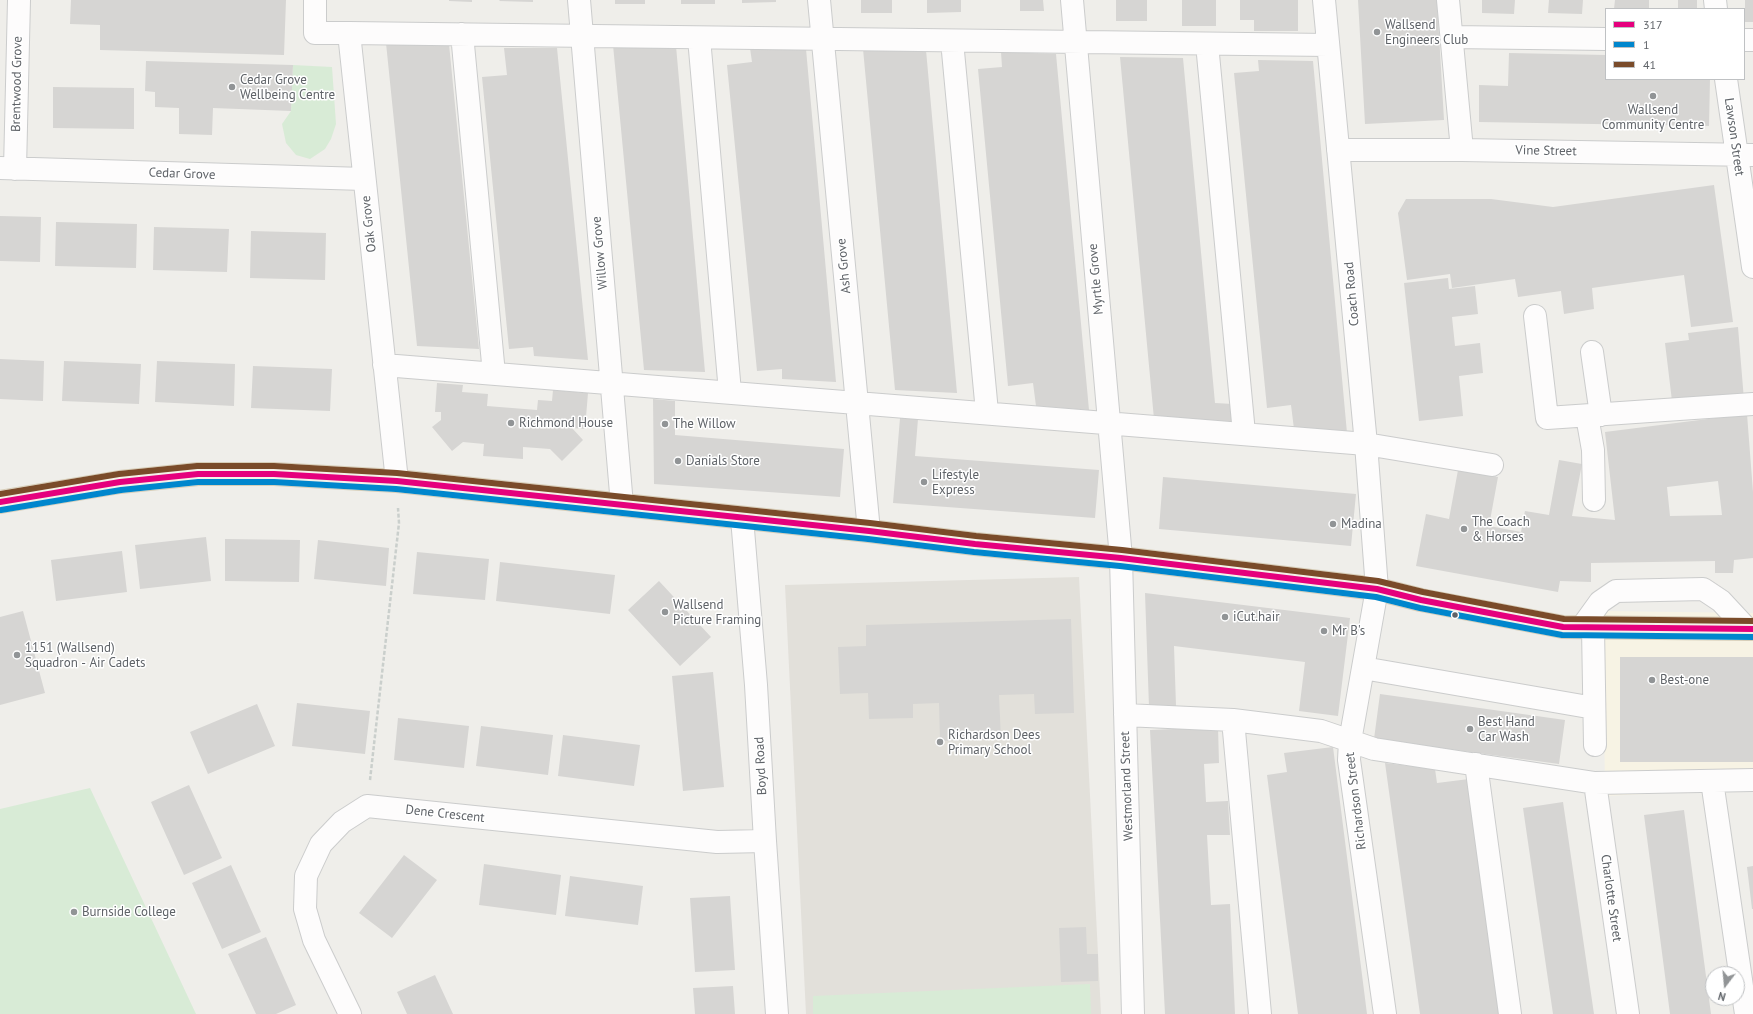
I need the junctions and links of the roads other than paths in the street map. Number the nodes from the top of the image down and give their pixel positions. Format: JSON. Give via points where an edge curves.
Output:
{"nodes":[{"id":1,"x":19,"y":0,"type":"edge"},
{"id":2,"x":315,"y":0,"type":"edge"},
{"id":3,"x":579,"y":0,"type":"edge"},
{"id":4,"x":819,"y":0,"type":"edge"},
{"id":5,"x":1072,"y":0,"type":"edge"},
{"id":6,"x":1324,"y":0,"type":"edge"},
{"id":7,"x":1448,"y":0,"type":"edge"},
{"id":8,"x":349,"y":33,"type":"junction"},
{"id":9,"x":462,"y":34,"type":"junction"},
{"id":10,"x":582,"y":36,"type":"junction"},
{"id":11,"x":1452,"y":37,"type":"junction"},
{"id":12,"x":699,"y":38,"type":"junction"},
{"id":13,"x":1605,"y":38,"type":"edge"},
{"id":14,"x":823,"y":39,"type":"junction"},
{"id":15,"x":952,"y":41,"type":"junction"},
{"id":16,"x":1075,"y":42,"type":"junction"},
{"id":17,"x":1207,"y":44,"type":"junction"},
{"id":18,"x":1328,"y":45,"type":"junction"},
{"id":19,"x":1726,"y":80,"type":"edge"},
{"id":20,"x":1338,"y":150,"type":"junction"},
{"id":21,"x":1462,"y":150,"type":"junction"},
{"id":22,"x":1745,"y":155,"type":"edge"},
{"id":23,"x":7,"y":169,"type":"edge"},
{"id":24,"x":364,"y":180,"type":"junction"},
{"id":25,"x":1753,"y":267,"type":"edge"},
{"id":26,"x":1535,"y":316,"type":"dead end"},
{"id":27,"x":1592,"y":352,"type":"dead end"},
{"id":28,"x":384,"y":365,"type":"junction"},
{"id":29,"x":494,"y":374,"type":"junction"},
{"id":30,"x":611,"y":383,"type":"junction"},
{"id":31,"x":730,"y":392,"type":"junction"},
{"id":32,"x":857,"y":402,"type":"junction"},
{"id":33,"x":1753,"y":404,"type":"edge"},
{"id":34,"x":987,"y":412,"type":"junction"},
{"id":35,"x":1594,"y":416,"type":"junction"},
{"id":36,"x":1109,"y":422,"type":"junction"},
{"id":37,"x":1244,"y":433,"type":"junction"},
{"id":38,"x":1366,"y":444,"type":"junction"},
{"id":39,"x":1492,"y":465,"type":"dead end"},
{"id":40,"x":397,"y":481,"type":"junction"},
{"id":41,"x":1594,"y":500,"type":"dead end"},
{"id":42,"x":0,"y":502,"type":"edge"},
{"id":43,"x":622,"y":505,"type":"junction"},
{"id":44,"x":742,"y":518,"type":"junction"},
{"id":45,"x":869,"y":531,"type":"junction"},
{"id":46,"x":1121,"y":558,"type":"junction"},
{"id":47,"x":1377,"y":589,"type":"junction"},
{"id":48,"x":1588,"y":628,"type":"junction"},
{"id":49,"x":1750,"y":629,"type":"edge"},
{"id":50,"x":1363,"y":668,"type":"junction"},
{"id":51,"x":1594,"y":708,"type":"junction"},
{"id":52,"x":1125,"y":715,"type":"junction"},
{"id":53,"x":1232,"y":720,"type":"junction"},
{"id":54,"x":1350,"y":741,"type":"junction"},
{"id":55,"x":1595,"y":745,"type":"dead end"},
{"id":56,"x":1476,"y":764,"type":"junction"},
{"id":57,"x":1753,"y":780,"type":"edge"},
{"id":58,"x":1712,"y":781,"type":"junction"},
{"id":59,"x":1595,"y":783,"type":"junction"},
{"id":60,"x":765,"y":841,"type":"junction"},
{"id":61,"x":350,"y":1014,"type":"edge"},
{"id":62,"x":777,"y":1014,"type":"edge"},
{"id":63,"x":1133,"y":1014,"type":"edge"},
{"id":64,"x":1260,"y":1014,"type":"edge"},
{"id":65,"x":1385,"y":1014,"type":"edge"},
{"id":66,"x":1510,"y":1014,"type":"edge"},
{"id":67,"x":1628,"y":1014,"type":"edge"},
{"id":68,"x":1746,"y":1014,"type":"edge"}],
"edges":[{"from":1,"to":23,"type":"street","name":"Brentwood Grove"},
{"from":2,"to":8,"type":"street","via":[[315,33]]},
{"from":3,"to":10,"type":"street","name":"Willow Grove"},
{"from":4,"to":14,"type":"street","name":"Ash Grove"},
{"from":5,"to":16,"type":"street","name":"Myrtle Grove"},
{"from":6,"to":18,"type":"street","name":"Coach Road"},
{"from":7,"to":11,"type":"street"},
{"from":8,"to":9,"type":"street"},
{"from":8,"to":24,"type":"street","name":"Oak Grove"},
{"from":9,"to":10,"type":"street"},
{"from":9,"to":29,"type":"street"},
{"from":10,"to":12,"type":"street"},
{"from":10,"to":30,"type":"street","name":"Willow Grove"},
{"from":11,"to":13,"type":"street"},
{"from":11,"to":21,"type":"street"},
{"from":12,"to":14,"type":"street"},
{"from":12,"to":31,"type":"street"},
{"from":14,"to":15,"type":"street"},
{"from":14,"to":32,"type":"street","name":"Ash Grove"},
{"from":15,"to":16,"type":"street"},
{"from":15,"to":34,"type":"street"},
{"from":16,"to":17,"type":"street"},
{"from":16,"to":36,"type":"street","name":"Myrtle Grove"},
{"from":17,"to":18,"type":"street"},
{"from":17,"to":37,"type":"street"},
{"from":18,"to":20,"type":"street","name":"Coach Road"},
{"from":19,"to":22,"type":"street","name":"Lawson Street"},
{"from":20,"to":21,"type":"street","name":"Vine Street"},
{"from":20,"to":38,"type":"street","name":"Coach Road"},
{"from":21,"to":22,"type":"street","name":"Vine Street"},
{"from":22,"to":25,"type":"street","name":"Lawson Street"},
{"from":23,"to":24,"type":"street","name":"Cedar Grove"},
{"from":24,"to":28,"type":"street","name":"Oak Grove"},
{"from":26,"to":35,"type":"street","via":[[1547,418]]},
{"from":27,"to":35,"type":"street"},
{"from":28,"to":29,"type":"street"},
{"from":28,"to":40,"type":"street","name":"Oak Grove"},
{"from":29,"to":30,"type":"street"},
{"from":30,"to":31,"type":"street"},
{"from":30,"to":43,"type":"street","name":"Willow Grove"},
{"from":31,"to":32,"type":"street"},
{"from":32,"to":34,"type":"street"},
{"from":32,"to":45,"type":"street","name":"Ash Grove"},
{"from":33,"to":35,"type":"street"},
{"from":34,"to":36,"type":"street"},
{"from":35,"to":41,"type":"street"},
{"from":36,"to":37,"type":"street"},
{"from":36,"to":46,"type":"street","name":"Myrtle Grove"},
{"from":37,"to":38,"type":"street"},
{"from":38,"to":39,"type":"street"},
{"from":38,"to":47,"type":"street","name":"Coach Road"},
{"from":40,"to":42,"type":"main road","via":[[274,474],[198,474],[120,482]]},
{"from":40,"to":43,"type":"main road"},
{"from":43,"to":44,"type":"main road"},
{"from":44,"to":45,"type":"main road"},
{"from":44,"to":60,"type":"street","name":"Boyd Road","via":[[756,685]]},
{"from":45,"to":46,"type":"main road"},
{"from":46,"to":47,"type":"main road"},
{"from":46,"to":52,"type":"street","name":"Westmorland Street"},
{"from":47,"to":48,"type":"main road","via":[[1556,626]]},
{"from":47,"to":50,"type":"street","name":"Richardson Street"},
{"from":48,"to":49,"type":"main road"},
{"from":48,"to":49,"type":"street","via":[[1600,602],[1616,591],[1702,589],[1721,601]]},
{"from":48,"to":51,"type":"street"},
{"from":50,"to":51,"type":"street"},
{"from":50,"to":54,"type":"street","name":"Richardson Street"},
{"from":51,"to":55,"type":"street"},
{"from":52,"to":53,"type":"street"},
{"from":52,"to":63,"type":"street","name":"Westmorland Street"},
{"from":53,"to":54,"type":"street","via":[[1321,731]]},
{"from":53,"to":64,"type":"street"},
{"from":54,"to":56,"type":"street","via":[[1374,748]]},
{"from":54,"to":65,"type":"street","name":"Richardson Street","via":[[1350,760]]},
{"from":56,"to":59,"type":"street"},
{"from":56,"to":66,"type":"street"},
{"from":57,"to":58,"type":"street"},
{"from":58,"to":59,"type":"street"},
{"from":58,"to":68,"type":"street"},
{"from":59,"to":67,"type":"street","name":"Charlotte Street"},
{"from":60,"to":61,"type":"street","name":"Dene Crescent","via":[[717,842],[367,806],[342,822],[321,844],[306,876],[305,909],[314,940]]},
{"from":60,"to":62,"type":"street","name":"Boyd Road"}]}
